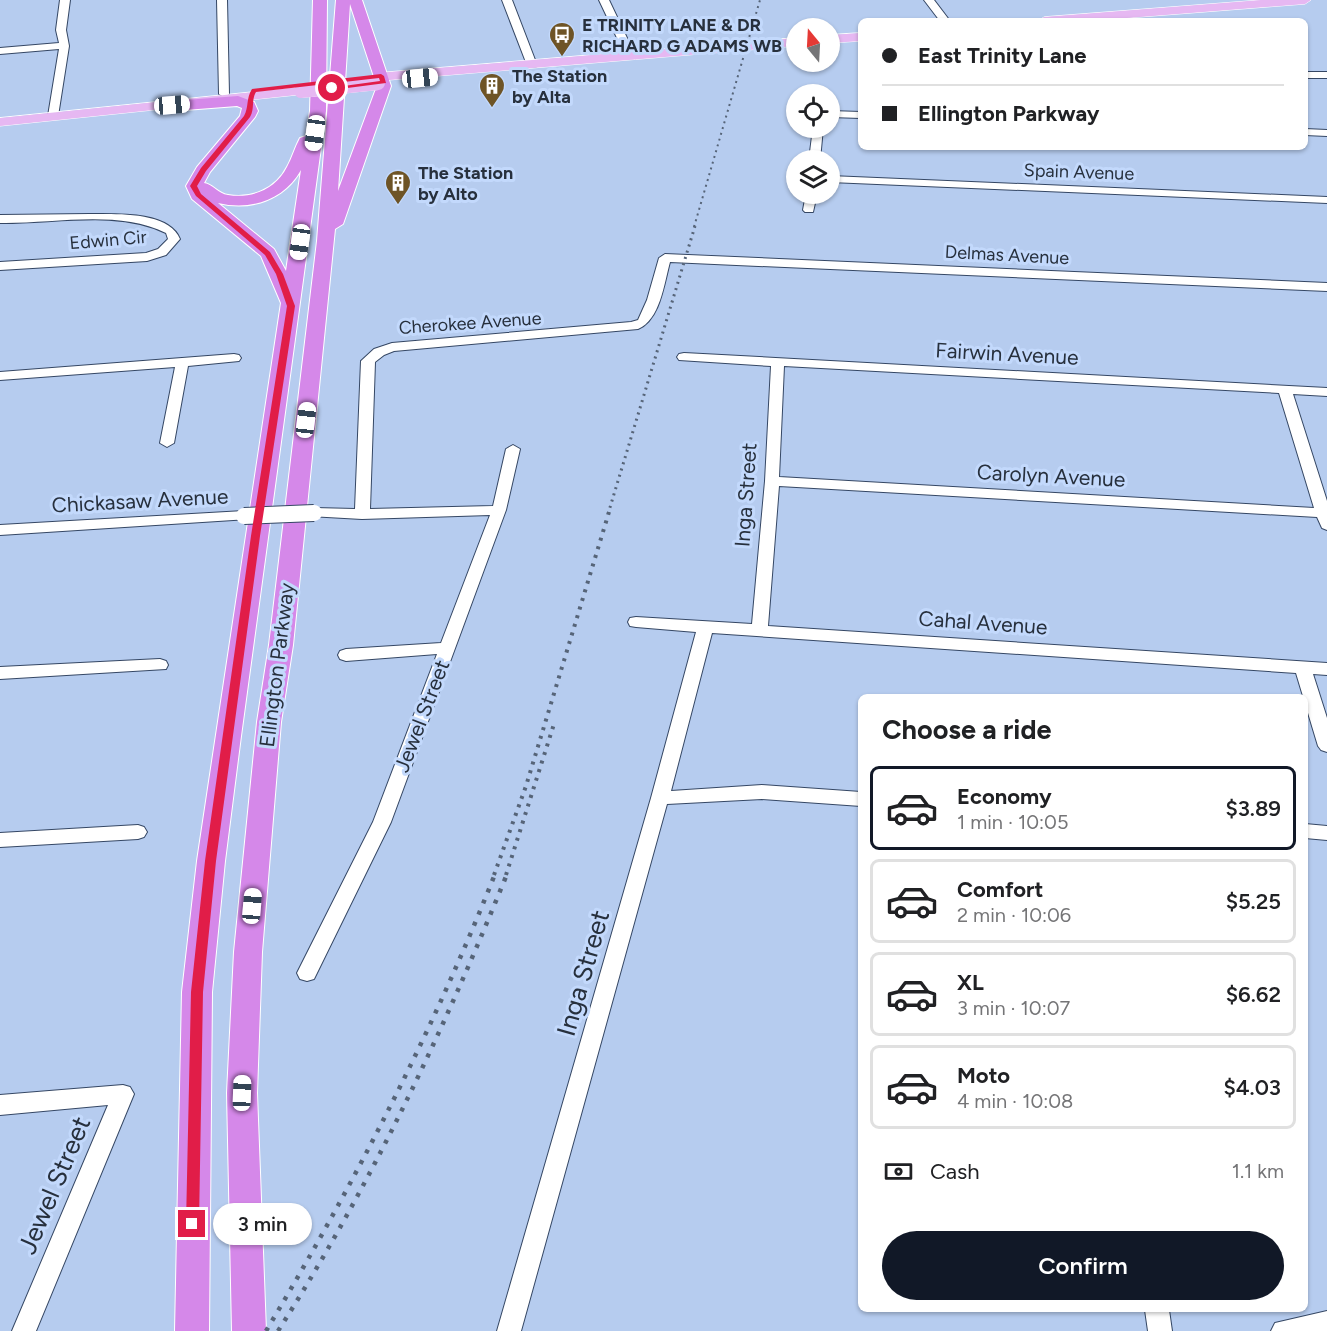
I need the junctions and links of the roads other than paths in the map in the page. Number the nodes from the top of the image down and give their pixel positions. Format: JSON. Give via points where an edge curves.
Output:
{"nodes":[{"id":1,"x":65,"y":0,"type":"edge"},
{"id":2,"x":222,"y":0,"type":"edge"},
{"id":3,"x":320,"y":0,"type":"edge"},
{"id":4,"x":343,"y":0,"type":"edge"},
{"id":5,"x":355,"y":0,"type":"edge"},
{"id":6,"x":507,"y":0,"type":"edge"},
{"id":7,"x":604,"y":0,"type":"edge"},
{"id":8,"x":929,"y":0,"type":"edge"},
{"id":9,"x":1305,"y":0,"type":"edge"},
{"id":10,"x":1267,"y":1,"type":"edge"},
{"id":11,"x":943,"y":18,"type":"edge"},
{"id":12,"x":1099,"y":18,"type":"edge"},
{"id":13,"x":858,"y":37,"type":"edge"},
{"id":14,"x":840,"y":38,"type":"edge"},
{"id":15,"x":786,"y":43,"type":"edge"},
{"id":16,"x":64,"y":46,"type":"junction"},
{"id":17,"x":0,"y":51,"type":"edge"},
{"id":18,"x":631,"y":57,"type":"junction"},
{"id":19,"x":532,"y":65,"type":"junction"},
{"id":20,"x":1308,"y":75,"type":"edge"},
{"id":21,"x":1327,"y":75,"type":"edge"},
{"id":22,"x":380,"y":79,"type":"junction"},
{"id":23,"x":224,"y":94,"type":"junction"},
{"id":24,"x":253,"y":97,"type":"junction"},
{"id":25,"x":167,"y":105,"type":"junction"},
{"id":26,"x":318,"y":111,"type":"junction"},
{"id":27,"x":840,"y":114,"type":"edge"},
{"id":28,"x":858,"y":115,"type":"edge"},
{"id":29,"x":53,"y":116,"type":"junction"},
{"id":30,"x":0,"y":122,"type":"edge"},
{"id":31,"x":1308,"y":132,"type":"edge"},
{"id":32,"x":1327,"y":133,"type":"edge"},
{"id":33,"x":840,"y":179,"type":"edge"},
{"id":34,"x":1327,"y":200,"type":"edge"},
{"id":35,"x":810,"y":204,"type":"edge"},
{"id":36,"x":809,"y":210,"type":"dead end"},
{"id":37,"x":0,"y":219,"type":"edge"},
{"id":38,"x":326,"y":241,"type":"junction"},
{"id":39,"x":685,"y":258,"type":"joint"},
{"id":40,"x":0,"y":266,"type":"edge"},
{"id":41,"x":1327,"y":288,"type":"edge"},
{"id":42,"x":291,"y":306,"type":"junction"},
{"id":43,"x":684,"y":357,"type":"dead end"},
{"id":44,"x":234,"y":358,"type":"dead end"},
{"id":45,"x":182,"y":362,"type":"junction"},
{"id":46,"x":778,"y":363,"type":"junction"},
{"id":47,"x":0,"y":376,"type":"edge"},
{"id":48,"x":1285,"y":390,"type":"junction"},
{"id":49,"x":1327,"y":392,"type":"edge"},
{"id":50,"x":167,"y":443,"type":"dead end"},
{"id":51,"x":513,"y":448,"type":"dead end"},
{"id":52,"x":772,"y":481,"type":"junction"},
{"id":53,"x":499,"y":510,"type":"junction"},
{"id":54,"x":362,"y":514,"type":"junction"},
{"id":55,"x":1326,"y":517,"type":"edge"},
{"id":56,"x":0,"y":530,"type":"edge"},
{"id":57,"x":636,"y":622,"type":"dead end"},
{"id":58,"x":705,"y":628,"type":"junction"},
{"id":59,"x":760,"y":630,"type":"junction"},
{"id":60,"x":448,"y":648,"type":"junction"},
{"id":61,"x":346,"y":655,"type":"dead end"},
{"id":62,"x":160,"y":665,"type":"dead end"},
{"id":63,"x":1303,"y":667,"type":"junction"},
{"id":64,"x":1327,"y":669,"type":"edge"},
{"id":65,"x":0,"y":674,"type":"edge"},
{"id":66,"x":1327,"y":746,"type":"edge"},
{"id":67,"x":660,"y":798,"type":"junction"},
{"id":68,"x":858,"y":799,"type":"edge"},
{"id":69,"x":1308,"y":831,"type":"edge"},
{"id":70,"x":138,"y":832,"type":"dead end"},
{"id":71,"x":1327,"y":832,"type":"edge"},
{"id":72,"x":0,"y":840,"type":"edge"},
{"id":73,"x":307,"y":973,"type":"dead end"},
{"id":74,"x":0,"y":1105,"type":"edge"},
{"id":75,"x":191,"y":1293,"type":"junction"},
{"id":76,"x":1157,"y":1312,"type":"edge"},
{"id":77,"x":1327,"y":1323,"type":"edge"},
{"id":78,"x":24,"y":1331,"type":"edge"},
{"id":79,"x":186,"y":1331,"type":"edge"},
{"id":80,"x":192,"y":1331,"type":"edge"},
{"id":81,"x":249,"y":1331,"type":"edge"},
{"id":82,"x":509,"y":1331,"type":"edge"},
{"id":83,"x":1160,"y":1331,"type":"edge"},
{"id":84,"x":1283,"y":1331,"type":"edge"}],
"edges":[{"from":1,"to":16,"type":"street","via":[[61,30]]},
{"from":2,"to":23,"type":"street"},
{"from":3,"to":26,"type":"highway","name":"Ellington Parkway"},
{"from":4,"to":38,"type":"highway","name":"Ellington Parkway"},
{"from":5,"to":22,"type":"highway"},
{"from":6,"to":19,"type":"street"},
{"from":7,"to":18,"type":"street"},
{"from":8,"to":11,"type":"street"},
{"from":9,"to":10,"type":"main road"},
{"from":10,"to":12,"type":"main road"},
{"from":13,"to":14,"type":"main road"},
{"from":15,"to":18,"type":"main road"},
{"from":16,"to":17,"type":"street"},
{"from":16,"to":29,"type":"street"},
{"from":18,"to":19,"type":"main road"},
{"from":19,"to":22,"type":"main road"},
{"from":20,"to":21,"type":"street"},
{"from":22,"to":24,"type":"main road","bridge":true},
{"from":22,"to":38,"type":"highway","via":[[382,92]]},
{"from":23,"to":24,"type":"main road"},
{"from":23,"to":25,"type":"main road","via":[[168,100]]},
{"from":24,"to":25,"type":"highway"},
{"from":24,"to":26,"type":"highway","via":[[257,117],[203,184],[218,199],[246,201],[277,190],[289,177]]},
{"from":24,"to":42,"type":"highway","via":[[247,117],[194,186],[198,195],[268,253]]},
{"from":25,"to":29,"type":"main road"},
{"from":26,"to":42,"type":"highway","name":"Ellington Parkway"},
{"from":27,"to":28,"type":"street"},
{"from":29,"to":30,"type":"main road"},
{"from":31,"to":32,"type":"street"},
{"from":33,"to":34,"type":"street","name":"Spain Avenue"},
{"from":35,"to":36,"type":"street"},
{"from":37,"to":40,"type":"street","name":"Edwin Cir","via":[[146,220],[162,224],[174,239],[162,252],[147,257]]},
{"from":38,"to":81,"type":"highway","name":"Ellington Parkway","via":[[269,723],[248,952],[242,1093]]},
{"from":39,"to":41,"type":"street","name":"Delmas Avenue"},
{"from":39,"to":54,"type":"street","name":"Cherokee Avenue","via":[[665,258],[644,321],[633,326],[414,344],[379,352],[369,361]]},
{"from":42,"to":75,"type":"highway","name":"Ellington Parkway","via":[[228,736],[197,992]]},
{"from":43,"to":46,"type":"street","name":"Fairwin Avenue"},
{"from":44,"to":45,"type":"street"},
{"from":45,"to":47,"type":"street"},
{"from":45,"to":50,"type":"street"},
{"from":46,"to":48,"type":"street","name":"Fairwin Avenue"},
{"from":46,"to":52,"type":"street","name":"Inga Street"},
{"from":48,"to":49,"type":"street","name":"Fairwin Avenue"},
{"from":48,"to":55,"type":"street"},
{"from":51,"to":53,"type":"street","name":"Jewel Street"},
{"from":52,"to":55,"type":"street","name":"Carolyn Avenue"},
{"from":52,"to":59,"type":"street","name":"Inga Street"},
{"from":53,"to":54,"type":"street","name":"Chickasaw Avenue"},
{"from":53,"to":60,"type":"street","name":"Jewel Street"},
{"from":54,"to":56,"type":"street","name":"Chickasaw Avenue","bridge":true,"via":[[244,516]]},
{"from":57,"to":58,"type":"street","name":"Cahal Avenue"},
{"from":58,"to":59,"type":"street","name":"Cahal Avenue"},
{"from":58,"to":67,"type":"street","name":"Inga Street"},
{"from":59,"to":63,"type":"street","name":"Cahal Avenue"},
{"from":60,"to":61,"type":"street"},
{"from":60,"to":73,"type":"street","name":"Jewel Street","via":[[382,822]]},
{"from":62,"to":65,"type":"street"},
{"from":63,"to":64,"type":"street","name":"Cahal Avenue"},
{"from":63,"to":66,"type":"street"},
{"from":67,"to":68,"type":"street","via":[[762,792]]},
{"from":67,"to":82,"type":"street","name":"Inga Street"},
{"from":69,"to":71,"type":"street"},
{"from":70,"to":72,"type":"street"},
{"from":74,"to":78,"type":"street","name":"Jewel Street","via":[[123,1094]]},
{"from":75,"to":79,"type":"highway"},
{"from":75,"to":80,"type":"highway","name":"Ellington Parkway"},
{"from":76,"to":83,"type":"street"},
{"from":77,"to":84,"type":"street"}]}
